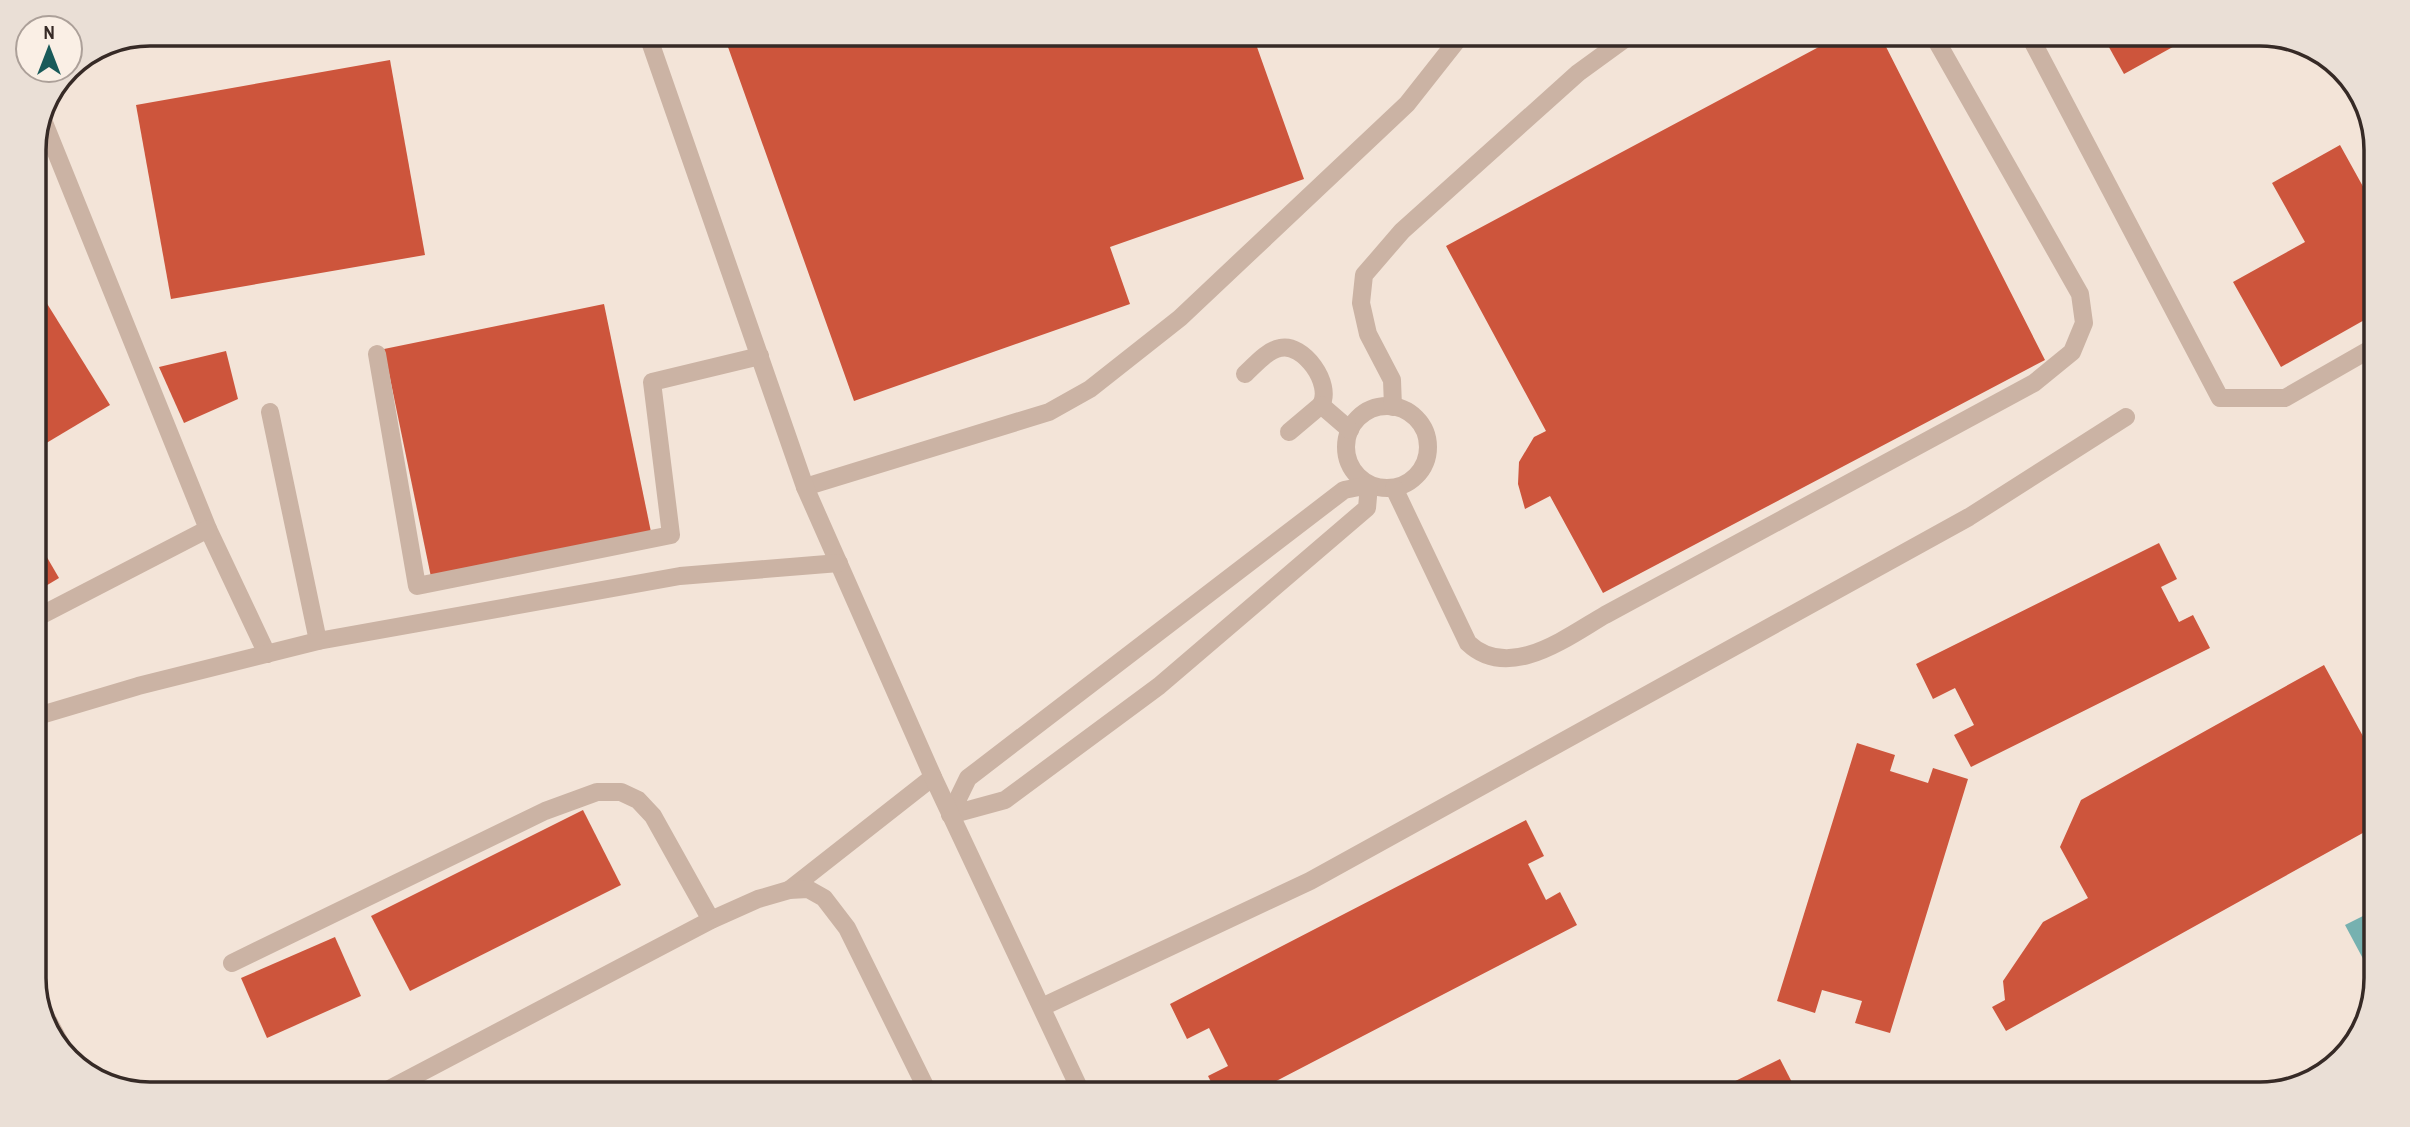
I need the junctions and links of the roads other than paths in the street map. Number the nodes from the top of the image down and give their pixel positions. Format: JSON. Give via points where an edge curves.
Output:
{"nodes":[{"id":1,"x":652,"y":46,"type":"edge"},
{"id":2,"x":1453,"y":46,"type":"edge"},
{"id":3,"x":1615,"y":46,"type":"edge"},
{"id":4,"x":1939,"y":46,"type":"edge"},
{"id":5,"x":2035,"y":46,"type":"edge"},
{"id":6,"x":48,"y":131,"type":"edge"},
{"id":7,"x":2364,"y":353,"type":"edge"},
{"id":8,"x":377,"y":355,"type":"dead end"},
{"id":9,"x":760,"y":356,"type":"junction"},
{"id":10,"x":1245,"y":374,"type":"dead end"},
{"id":11,"x":1321,"y":405,"type":"junction"},
{"id":12,"x":1393,"y":407,"type":"junction"},
{"id":13,"x":270,"y":411,"type":"dead end"},
{"id":14,"x":2126,"y":417,"type":"dead end"},
{"id":15,"x":1350,"y":430,"type":"junction"},
{"id":16,"x":1289,"y":432,"type":"dead end"},
{"id":17,"x":1369,"y":485,"type":"junction"},
{"id":18,"x":805,"y":487,"type":"junction"},
{"id":19,"x":1394,"y":488,"type":"junction"},
{"id":20,"x":208,"y":529,"type":"junction"},
{"id":21,"x":839,"y":563,"type":"junction"},
{"id":22,"x":46,"y":612,"type":"edge"},
{"id":23,"x":318,"y":641,"type":"junction"},
{"id":24,"x":267,"y":654,"type":"junction"},
{"id":25,"x":46,"y":713,"type":"edge"},
{"id":26,"x":933,"y":777,"type":"junction"},
{"id":27,"x":950,"y":815,"type":"junction"},
{"id":28,"x":789,"y":890,"type":"junction"},
{"id":29,"x":711,"y":920,"type":"junction"},
{"id":30,"x":232,"y":963,"type":"dead end"},
{"id":31,"x":1042,"y":1007,"type":"junction"},
{"id":32,"x":403,"y":1082,"type":"edge"},
{"id":33,"x":923,"y":1082,"type":"edge"},
{"id":34,"x":1076,"y":1082,"type":"edge"}],
"edges":[{"from":1,"to":9,"type":"street"},
{"from":2,"to":18,"type":"street","via":[[1407,104],[1180,318],[1090,389],[1049,412]]},
{"from":3,"to":12,"type":"street","via":[[1578,73],[1402,231],[1364,275],[1361,303],[1368,334],[1392,380]]},
{"from":4,"to":19,"type":"street","via":[[2080,294],[2084,323],[2072,352],[2034,383],[1539,653],[1502,658],[1479,654],[1468,643]]},
{"from":5,"to":7,"type":"street","via":[[2220,398],[2285,398]]},
{"from":6,"to":20,"type":"street"},
{"from":8,"to":9,"type":"street","via":[[417,586],[671,535],[652,382]]},
{"from":9,"to":18,"type":"street"},
{"from":10,"to":11,"type":"street","via":[[1271,351],[1282,347],[1294,350],[1322,380],[1325,394]]},
{"from":11,"to":15,"type":"street"},
{"from":11,"to":16,"type":"street"},
{"from":12,"to":15,"type":"street","via":[[1369,410]]},
{"from":12,"to":19,"type":"street","via":[[1412,414],[1429,445],[1420,472]]},
{"from":13,"to":23,"type":"street"},
{"from":14,"to":31,"type":"street","via":[[1969,517],[1310,881]]},
{"from":15,"to":17,"type":"street","via":[[1348,461]]},
{"from":17,"to":19,"type":"street"},
{"from":17,"to":27,"type":"street","via":[[1345,490],[968,778]]},
{"from":17,"to":27,"type":"street","via":[[1367,508],[1158,686],[1005,800]]},
{"from":18,"to":21,"type":"street"},
{"from":20,"to":22,"type":"street"},
{"from":20,"to":24,"type":"street"},
{"from":21,"to":23,"type":"street","via":[[680,576]]},
{"from":21,"to":26,"type":"street"},
{"from":23,"to":24,"type":"street"},
{"from":24,"to":25,"type":"street"},
{"from":26,"to":27,"type":"street"},
{"from":26,"to":28,"type":"street"},
{"from":27,"to":31,"type":"street"},
{"from":28,"to":29,"type":"street"},
{"from":28,"to":33,"type":"street","via":[[808,888],[824,898],[840,918]]},
{"from":29,"to":30,"type":"street","via":[[653,816],[638,800],[621,792],[597,792],[545,811]]},
{"from":29,"to":32,"type":"street"},
{"from":31,"to":34,"type":"street"}]}
